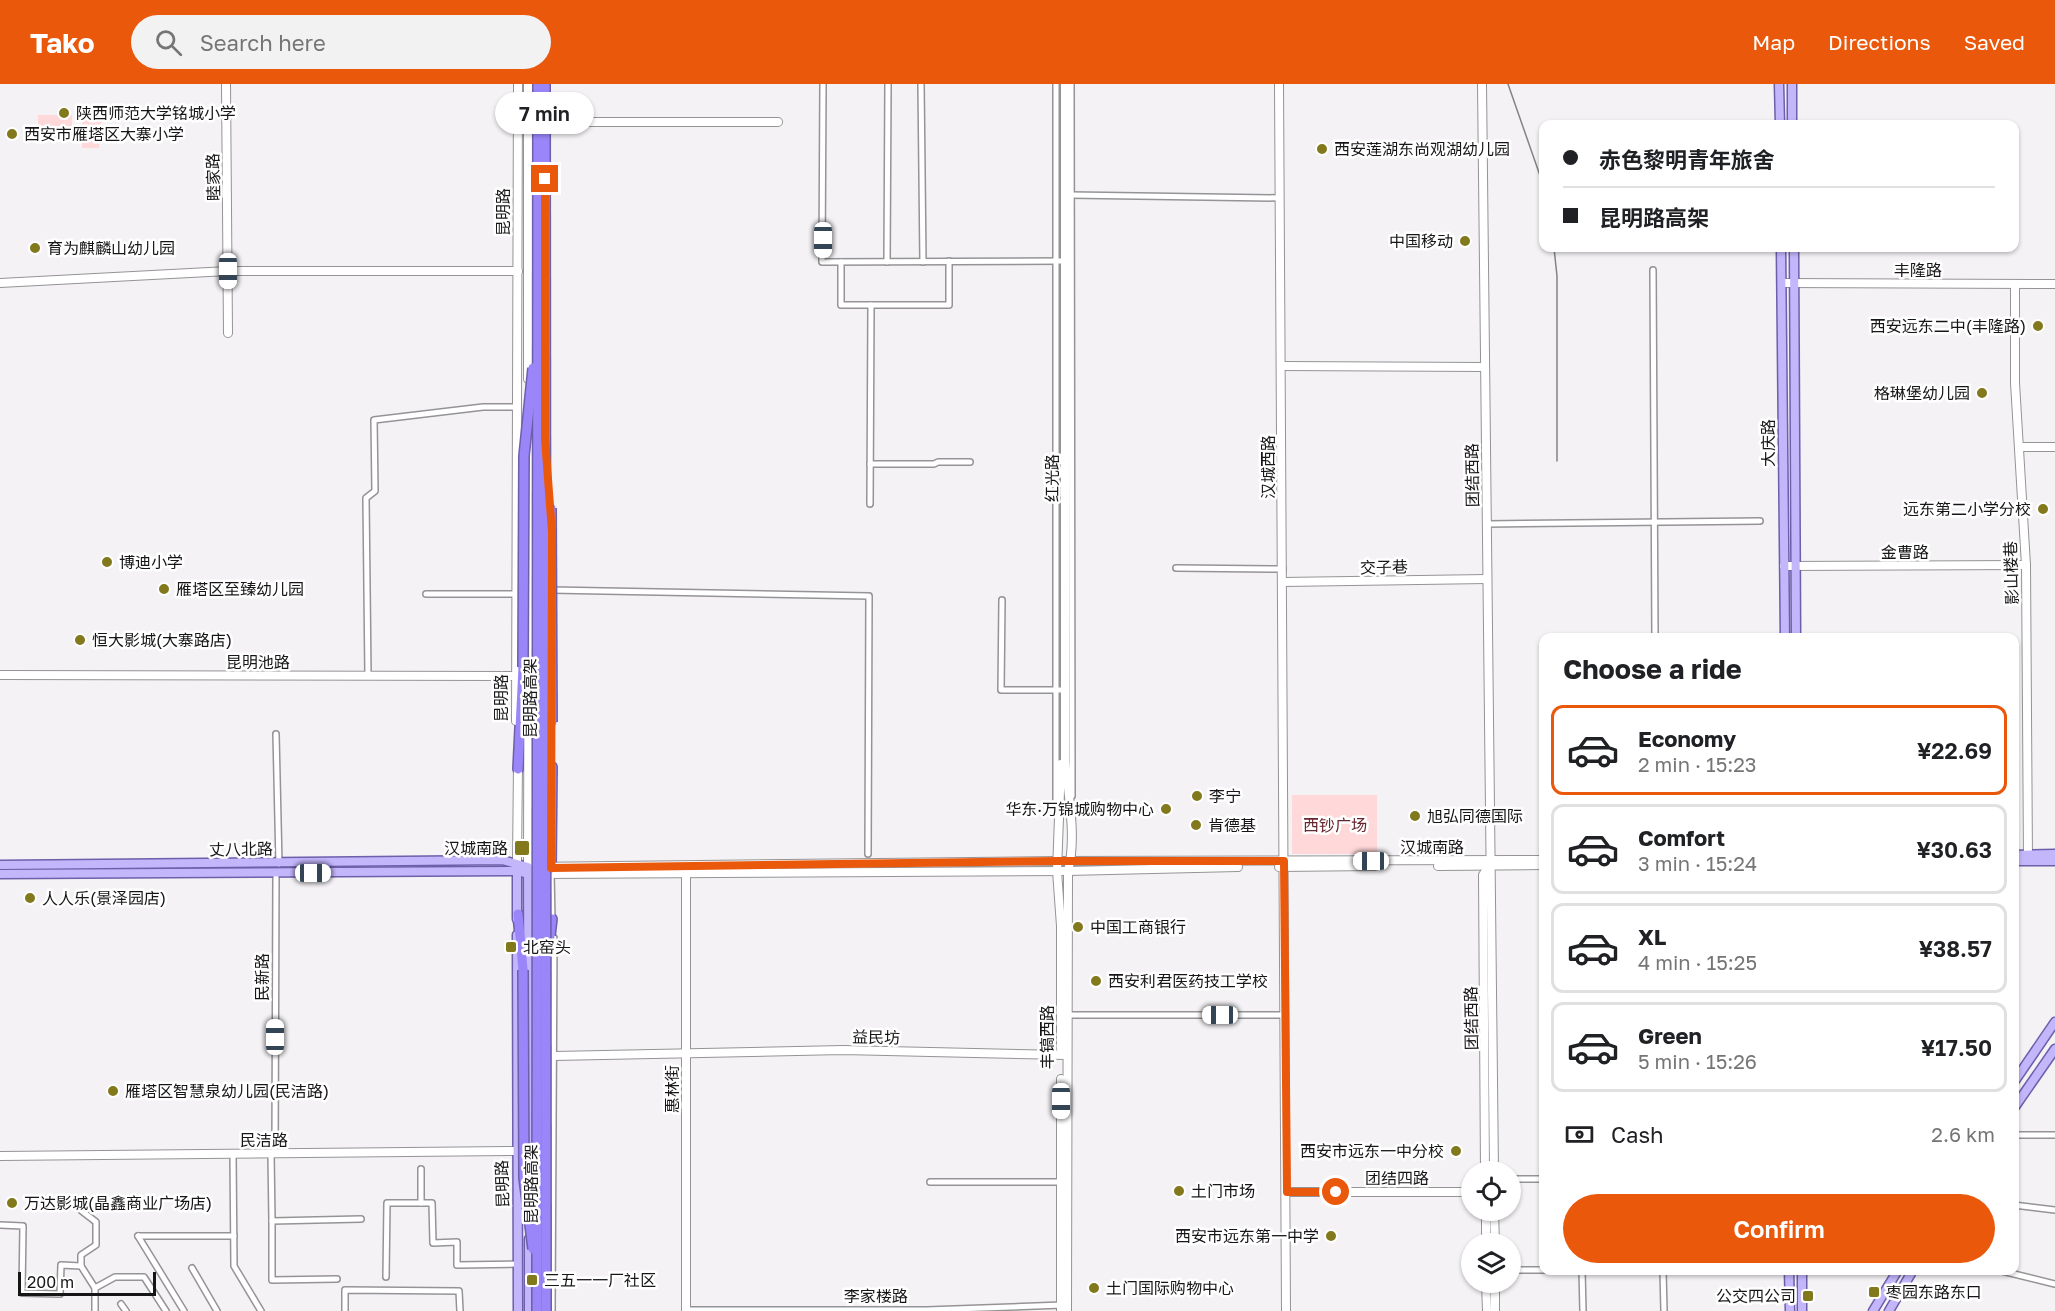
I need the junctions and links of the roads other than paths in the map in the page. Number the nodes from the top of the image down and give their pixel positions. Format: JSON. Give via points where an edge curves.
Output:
{"nodes":[{"id":1,"x":226,"y":84,"type":"edge"},
{"id":2,"x":518,"y":84,"type":"edge"},
{"id":3,"x":528,"y":84,"type":"edge"},
{"id":4,"x":538,"y":84,"type":"edge"},
{"id":5,"x":545,"y":84,"type":"edge"},
{"id":6,"x":823,"y":84,"type":"edge"},
{"id":7,"x":888,"y":84,"type":"edge"},
{"id":8,"x":921,"y":84,"type":"edge"},
{"id":9,"x":1056,"y":84,"type":"edge"},
{"id":10,"x":1063,"y":84,"type":"edge"},
{"id":11,"x":1071,"y":84,"type":"edge"},
{"id":12,"x":1279,"y":84,"type":"edge"},
{"id":13,"x":1482,"y":84,"type":"edge"},
{"id":14,"x":1779,"y":84,"type":"edge"},
{"id":15,"x":1792,"y":84,"type":"edge"},
{"id":16,"x":1780,"y":120,"type":"edge"},
{"id":17,"x":1792,"y":120,"type":"edge"},
{"id":18,"x":518,"y":122,"type":"junction"},
{"id":19,"x":528,"y":122,"type":"junction"},
{"id":20,"x":778,"y":122,"type":"dead end"},
{"id":21,"x":1070,"y":195,"type":"junction"},
{"id":22,"x":1280,"y":198,"type":"junction"},
{"id":23,"x":1781,"y":252,"type":"edge"},
{"id":24,"x":1794,"y":252,"type":"edge"},
{"id":25,"x":949,"y":261,"type":"junction"},
{"id":26,"x":1059,"y":261,"type":"junction"},
{"id":27,"x":841,"y":262,"type":"junction"},
{"id":28,"x":887,"y":262,"type":"junction"},
{"id":29,"x":923,"y":262,"type":"junction"},
{"id":30,"x":1653,"y":270,"type":"dead end"},
{"id":31,"x":228,"y":271,"type":"junction"},
{"id":32,"x":518,"y":271,"type":"junction"},
{"id":33,"x":0,"y":283,"type":"edge"},
{"id":34,"x":1794,"y":283,"type":"junction"},
{"id":35,"x":1782,"y":284,"type":"junction"},
{"id":36,"x":2015,"y":284,"type":"junction"},
{"id":37,"x":2055,"y":284,"type":"edge"},
{"id":38,"x":871,"y":305,"type":"junction"},
{"id":39,"x":228,"y":333,"type":"dead end"},
{"id":40,"x":538,"y":336,"type":"junction"},
{"id":41,"x":1281,"y":366,"type":"junction"},
{"id":42,"x":1485,"y":367,"type":"junction"},
{"id":43,"x":517,"y":407,"type":"junction"},
{"id":44,"x":2019,"y":447,"type":"junction"},
{"id":45,"x":2055,"y":447,"type":"edge"},
{"id":46,"x":545,"y":454,"type":"junction"},
{"id":47,"x":970,"y":462,"type":"dead end"},
{"id":48,"x":870,"y":464,"type":"junction"},
{"id":49,"x":870,"y":504,"type":"dead end"},
{"id":50,"x":1760,"y":521,"type":"dead end"},
{"id":51,"x":1656,"y":523,"type":"junction"},
{"id":52,"x":1486,"y":524,"type":"junction"},
{"id":53,"x":2026,"y":565,"type":"junction"},
{"id":54,"x":1784,"y":566,"type":"junction"},
{"id":55,"x":1795,"y":566,"type":"junction"},
{"id":56,"x":1176,"y":568,"type":"dead end"},
{"id":57,"x":1282,"y":569,"type":"junction"},
{"id":58,"x":1487,"y":579,"type":"junction"},
{"id":59,"x":1283,"y":582,"type":"junction"},
{"id":60,"x":426,"y":594,"type":"dead end"},
{"id":61,"x":516,"y":594,"type":"junction"},
{"id":62,"x":528,"y":594,"type":"junction"},
{"id":63,"x":1002,"y":600,"type":"dead end"},
{"id":64,"x":1655,"y":633,"type":"edge"},
{"id":65,"x":1785,"y":633,"type":"edge"},
{"id":66,"x":1796,"y":633,"type":"edge"},
{"id":67,"x":0,"y":675,"type":"edge"},
{"id":68,"x":368,"y":676,"type":"junction"},
{"id":69,"x":516,"y":676,"type":"junction"},
{"id":70,"x":1059,"y":690,"type":"junction"},
{"id":71,"x":276,"y":734,"type":"dead end"},
{"id":72,"x":518,"y":769,"type":"junction"},
{"id":73,"x":1071,"y":825,"type":"junction"},
{"id":74,"x":868,"y":854,"type":"dead end"},
{"id":75,"x":2055,"y":854,"type":"edge"},
{"id":76,"x":2019,"y":856,"type":"edge"},
{"id":77,"x":2028,"y":858,"type":"junction"},
{"id":78,"x":1539,"y":860,"type":"edge"},
{"id":79,"x":2019,"y":860,"type":"edge"},
{"id":80,"x":1058,"y":861,"type":"junction"},
{"id":81,"x":1071,"y":861,"type":"junction"},
{"id":82,"x":2055,"y":861,"type":"edge"},
{"id":83,"x":1489,"y":863,"type":"junction"},
{"id":84,"x":1285,"y":864,"type":"junction"},
{"id":85,"x":0,"y":865,"type":"edge"},
{"id":86,"x":1539,"y":865,"type":"edge"},
{"id":87,"x":517,"y":867,"type":"junction"},
{"id":88,"x":278,"y":868,"type":"junction"},
{"id":89,"x":686,"y":870,"type":"junction"},
{"id":90,"x":528,"y":871,"type":"junction"},
{"id":91,"x":551,"y":871,"type":"junction"},
{"id":92,"x":1057,"y":871,"type":"junction"},
{"id":93,"x":1068,"y":871,"type":"junction"},
{"id":94,"x":0,"y":874,"type":"edge"},
{"id":95,"x":518,"y":914,"type":"junction"},
{"id":96,"x":552,"y":919,"type":"junction"},
{"id":97,"x":1066,"y":1015,"type":"junction"},
{"id":98,"x":1285,"y":1015,"type":"junction"},
{"id":99,"x":2055,"y":1022,"type":"edge"},
{"id":100,"x":2055,"y":1049,"type":"edge"},
{"id":101,"x":686,"y":1054,"type":"junction"},
{"id":102,"x":1064,"y":1055,"type":"junction"},
{"id":103,"x":554,"y":1056,"type":"junction"},
{"id":104,"x":529,"y":1057,"type":"junction"},
{"id":105,"x":2019,"y":1075,"type":"edge"},
{"id":106,"x":2019,"y":1101,"type":"edge"},
{"id":107,"x":2019,"y":1135,"type":"edge"},
{"id":108,"x":2055,"y":1135,"type":"edge"},
{"id":109,"x":516,"y":1151,"type":"junction"},
{"id":110,"x":529,"y":1151,"type":"junction"},
{"id":111,"x":233,"y":1154,"type":"junction"},
{"id":112,"x":273,"y":1154,"type":"junction"},
{"id":113,"x":0,"y":1156,"type":"edge"},
{"id":114,"x":1485,"y":1161,"type":"edge"},
{"id":115,"x":1494,"y":1161,"type":"edge"},
{"id":116,"x":421,"y":1169,"type":"dead end"},
{"id":117,"x":1521,"y":1179,"type":"edge"},
{"id":118,"x":1539,"y":1179,"type":"edge"},
{"id":119,"x":930,"y":1182,"type":"dead end"},
{"id":120,"x":1060,"y":1182,"type":"junction"},
{"id":121,"x":1287,"y":1192,"type":"junction"},
{"id":122,"x":1461,"y":1192,"type":"edge"},
{"id":123,"x":421,"y":1203,"type":"junction"},
{"id":124,"x":2019,"y":1206,"type":"edge"},
{"id":125,"x":78,"y":1208,"type":"dead end"},
{"id":126,"x":2055,"y":1210,"type":"edge"},
{"id":127,"x":361,"y":1219,"type":"dead end"},
{"id":128,"x":272,"y":1221,"type":"junction"},
{"id":129,"x":0,"y":1225,"type":"edge"},
{"id":130,"x":234,"y":1236,"type":"junction"},
{"id":131,"x":546,"y":1258,"type":"junction"},
{"id":132,"x":518,"y":1264,"type":"junction"},
{"id":133,"x":81,"y":1266,"type":"junction"},
{"id":134,"x":192,"y":1268,"type":"dead end"},
{"id":135,"x":1521,"y":1270,"type":"edge"},
{"id":136,"x":1539,"y":1270,"type":"edge"},
{"id":137,"x":1582,"y":1275,"type":"edge"},
{"id":138,"x":1663,"y":1275,"type":"edge"},
{"id":139,"x":1789,"y":1275,"type":"edge"},
{"id":140,"x":1802,"y":1275,"type":"edge"},
{"id":141,"x":1895,"y":1275,"type":"edge"},
{"id":142,"x":1911,"y":1275,"type":"edge"},
{"id":143,"x":2018,"y":1275,"type":"edge"},
{"id":144,"x":386,"y":1277,"type":"dead end"},
{"id":145,"x":537,"y":1278,"type":"junction"},
{"id":146,"x":337,"y":1279,"type":"dead end"},
{"id":147,"x":2055,"y":1284,"type":"edge"},
{"id":148,"x":95,"y":1288,"type":"junction"},
{"id":149,"x":1486,"y":1293,"type":"edge"},
{"id":150,"x":1495,"y":1293,"type":"edge"},
{"id":151,"x":121,"y":1304,"type":"dead end"},
{"id":152,"x":1064,"y":1308,"type":"edge"},
{"id":153,"x":95,"y":1311,"type":"edge"},
{"id":154,"x":126,"y":1311,"type":"edge"},
{"id":155,"x":166,"y":1311,"type":"edge"},
{"id":156,"x":184,"y":1311,"type":"edge"},
{"id":157,"x":217,"y":1311,"type":"edge"},
{"id":158,"x":261,"y":1311,"type":"edge"},
{"id":159,"x":345,"y":1311,"type":"edge"},
{"id":160,"x":460,"y":1311,"type":"edge"},
{"id":161,"x":518,"y":1311,"type":"edge"},
{"id":162,"x":529,"y":1311,"type":"edge"},
{"id":163,"x":537,"y":1311,"type":"edge"},
{"id":164,"x":546,"y":1311,"type":"edge"},
{"id":165,"x":552,"y":1311,"type":"edge"},
{"id":166,"x":686,"y":1311,"type":"edge"},
{"id":167,"x":1286,"y":1311,"type":"edge"},
{"id":168,"x":1486,"y":1311,"type":"edge"},
{"id":169,"x":1495,"y":1311,"type":"edge"},
{"id":170,"x":1583,"y":1311,"type":"edge"},
{"id":171,"x":1664,"y":1311,"type":"edge"},
{"id":172,"x":1790,"y":1311,"type":"edge"},
{"id":173,"x":1802,"y":1311,"type":"edge"},
{"id":174,"x":1873,"y":1311,"type":"edge"},
{"id":175,"x":1889,"y":1311,"type":"edge"}],
"edges":[{"from":1,"to":31,"type":"street","name":"睦家路"},
{"from":2,"to":18,"type":"street","name":"昆明路"},
{"from":3,"to":19,"type":"street","name":"昆明路"},
{"from":4,"to":40,"type":"highway","name":"昆明路高架","bridge":true},
{"from":5,"to":46,"type":"highway","name":"昆明路高架","bridge":true},
{"from":6,"to":27,"type":"street","via":[[822,262]]},
{"from":7,"to":28,"type":"street"},
{"from":8,"to":29,"type":"street"},
{"from":9,"to":26,"type":"street"},
{"from":10,"to":26,"type":"street","name":"红光路"},
{"from":10,"to":73,"type":"street","name":"红光路","via":[[1065,760]]},
{"from":11,"to":21,"type":"street"},
{"from":12,"to":22,"type":"street","name":"汉城西路"},
{"from":13,"to":42,"type":"street","name":"团结西路"},
{"from":14,"to":16,"type":"main road"},
{"from":15,"to":17,"type":"main road"},
{"from":18,"to":19,"type":"street"},
{"from":18,"to":32,"type":"street","name":"昆明路"},
{"from":19,"to":20,"type":"street"},
{"from":19,"to":62,"type":"street","name":"昆明路"},
{"from":21,"to":22,"type":"street"},
{"from":21,"to":73,"type":"street"},
{"from":22,"to":41,"type":"street","name":"汉城西路"},
{"from":23,"to":35,"type":"main road","name":"大庆路"},
{"from":24,"to":34,"type":"main road","name":"大庆路"},
{"from":25,"to":26,"type":"street"},
{"from":25,"to":29,"type":"street"},
{"from":25,"to":38,"type":"street","via":[[949,305]]},
{"from":26,"to":70,"type":"street","name":"红光路"},
{"from":27,"to":28,"type":"street"},
{"from":27,"to":38,"type":"street","via":[[841,305]]},
{"from":28,"to":29,"type":"street"},
{"from":30,"to":51,"type":"street"},
{"from":31,"to":32,"type":"street"},
{"from":31,"to":33,"type":"street"},
{"from":31,"to":39,"type":"street","name":"睦家路"},
{"from":32,"to":43,"type":"street","name":"昆明路"},
{"from":34,"to":35,"type":"street","name":"丰隆路"},
{"from":34,"to":36,"type":"street","name":"丰隆路"},
{"from":34,"to":55,"type":"main road","name":"大庆路"},
{"from":35,"to":54,"type":"main road","name":"大庆路"},
{"from":36,"to":37,"type":"street","name":"丰隆路"},
{"from":36,"to":44,"type":"street","name":"影山楼巷"},
{"from":38,"to":48,"type":"street"},
{"from":40,"to":72,"type":"highway","bridge":true,"via":[[524,456],[523,667]]},
{"from":40,"to":145,"type":"highway","name":"昆明路高架","bridge":true},
{"from":41,"to":42,"type":"street"},
{"from":41,"to":57,"type":"street","name":"汉城西路"},
{"from":42,"to":52,"type":"street","name":"团结西路"},
{"from":43,"to":61,"type":"street","name":"昆明路"},
{"from":43,"to":68,"type":"street","via":[[483,407],[374,420],[375,491],[366,498]]},
{"from":44,"to":45,"type":"street"},
{"from":44,"to":53,"type":"street","name":"影山楼巷"},
{"from":46,"to":91,"type":"highway","bridge":true,"via":[[552,532]]},
{"from":46,"to":131,"type":"highway","name":"昆明路高架","bridge":true},
{"from":47,"to":48,"type":"street"},
{"from":48,"to":49,"type":"street"},
{"from":50,"to":51,"type":"street"},
{"from":51,"to":52,"type":"street"},
{"from":51,"to":64,"type":"street"},
{"from":52,"to":58,"type":"street","name":"团结西路"},
{"from":53,"to":55,"type":"street","name":"金曹路"},
{"from":53,"to":77,"type":"street","name":"影山楼巷"},
{"from":54,"to":55,"type":"street","name":"金曹路"},
{"from":54,"to":65,"type":"main road","name":"大庆路"},
{"from":55,"to":66,"type":"main road","name":"大庆路"},
{"from":56,"to":57,"type":"street"},
{"from":57,"to":59,"type":"street","name":"汉城西路"},
{"from":58,"to":59,"type":"street","name":"交子巷"},
{"from":58,"to":83,"type":"street","name":"团结西路"},
{"from":59,"to":84,"type":"street","name":"汉城西路"},
{"from":60,"to":61,"type":"street"},
{"from":61,"to":69,"type":"street","name":"昆明路"},
{"from":62,"to":74,"type":"street","via":[[550,590],[869,596]]},
{"from":62,"to":90,"type":"street","name":"昆明路"},
{"from":63,"to":70,"type":"street","via":[[1001,690]]},
{"from":67,"to":68,"type":"street","name":"昆明池路"},
{"from":68,"to":69,"type":"street","name":"昆明池路"},
{"from":69,"to":72,"type":"street","name":"昆明路"},
{"from":70,"to":80,"type":"street","name":"红光路"},
{"from":71,"to":88,"type":"street","name":"民新路"},
{"from":72,"to":87,"type":"street","name":"昆明路"},
{"from":73,"to":81,"type":"street","name":"红光路"},
{"from":75,"to":77,"type":"main road"},
{"from":76,"to":77,"type":"main road"},
{"from":77,"to":79,"type":"main road"},
{"from":77,"to":82,"type":"main road"},
{"from":78,"to":83,"type":"street","name":"汉城南路"},
{"from":80,"to":81,"type":"street","name":"汉城南路"},
{"from":80,"to":89,"type":"street","name":"汉城南路"},
{"from":80,"to":92,"type":"street","name":"红光路"},
{"from":81,"to":84,"type":"street","name":"汉城南路"},
{"from":81,"to":93,"type":"street","name":"红光路"},
{"from":83,"to":84,"type":"street","name":"汉城南路"},
{"from":83,"to":86,"type":"street","name":"汉城南路"},
{"from":83,"to":114,"type":"street","name":"团结西路","via":[[1483,875]]},
{"from":83,"to":115,"type":"street","name":"团结西路"},
{"from":84,"to":93,"type":"street","name":"汉城南路"},
{"from":84,"to":98,"type":"street","name":"汉城西路"},
{"from":85,"to":88,"type":"main road","name":"丈八北路"},
{"from":87,"to":88,"type":"main road","name":"丈八北路"},
{"from":87,"to":90,"type":"main road","name":"丈八北路"},
{"from":87,"to":95,"type":"main road","name":"昆明路"},
{"from":88,"to":94,"type":"main road","name":"丈八北路"},
{"from":88,"to":112,"type":"street","name":"民新路"},
{"from":89,"to":91,"type":"street","name":"汉城南路"},
{"from":89,"to":92,"type":"street","name":"汉城南路"},
{"from":89,"to":101,"type":"street","name":"惠林街"},
{"from":90,"to":91,"type":"street","name":"汉城南路"},
{"from":90,"to":104,"type":"main road","name":"昆明路"},
{"from":91,"to":96,"type":"street"},
{"from":92,"to":93,"type":"street","name":"汉城南路"},
{"from":92,"to":102,"type":"street","name":"丰镐西路"},
{"from":93,"to":97,"type":"street","name":"丰镐西路"},
{"from":95,"to":109,"type":"main road","name":"昆明路"},
{"from":95,"to":145,"type":"highway","bridge":true,"via":[[523,970],[524,1178]]},
{"from":96,"to":103,"type":"street"},
{"from":96,"to":131,"type":"highway","bridge":true,"via":[[552,1217]]},
{"from":97,"to":98,"type":"street"},
{"from":97,"to":102,"type":"street","name":"丰镐西路"},
{"from":98,"to":121,"type":"street","name":"汉城西路"},
{"from":99,"to":105,"type":"main road"},
{"from":100,"to":106,"type":"main road"},
{"from":101,"to":102,"type":"street","name":"益民坊","via":[[843,1050]]},
{"from":101,"to":103,"type":"street","name":"益民坊"},
{"from":101,"to":166,"type":"street","name":"惠林街"},
{"from":102,"to":120,"type":"street","name":"丰镐西路"},
{"from":102,"to":152,"type":"street","name":"丰镐西路"},
{"from":103,"to":104,"type":"street"},
{"from":103,"to":165,"type":"street"},
{"from":104,"to":110,"type":"main road","name":"昆明路"},
{"from":107,"to":108,"type":"street"},
{"from":109,"to":110,"type":"street","name":"民洁路"},
{"from":109,"to":112,"type":"street","name":"民洁路"},
{"from":109,"to":132,"type":"main road","name":"昆明路"},
{"from":110,"to":162,"type":"main road","name":"昆明路"},
{"from":111,"to":112,"type":"street","name":"民洁路"},
{"from":111,"to":113,"type":"street","name":"民洁路"},
{"from":111,"to":130,"type":"street"},
{"from":112,"to":128,"type":"street","name":"民新路"},
{"from":116,"to":123,"type":"street"},
{"from":117,"to":118,"type":"street"},
{"from":119,"to":120,"type":"street"},
{"from":120,"to":152,"type":"street","name":"丰镐西路"},
{"from":121,"to":122,"type":"street","name":"团结四路"},
{"from":121,"to":167,"type":"street","name":"汉城西路"},
{"from":123,"to":132,"type":"street","via":[[432,1203],[433,1243],[457,1242],[457,1265]]},
{"from":123,"to":144,"type":"street","via":[[387,1203]]},
{"from":124,"to":126,"type":"street"},
{"from":125,"to":133,"type":"street","via":[[96,1222],[96,1245],[81,1255]]},
{"from":127,"to":128,"type":"street"},
{"from":128,"to":146,"type":"street","name":"民新路","via":[[272,1280]]},
{"from":129,"to":133,"type":"street","via":[[23,1226],[22,1293],[60,1294],[61,1265]]},
{"from":130,"to":156,"type":"street","via":[[138,1236]]},
{"from":130,"to":158,"type":"street","via":[[234,1266]]},
{"from":131,"to":164,"type":"highway","name":"昆明路高架","bridge":true},
{"from":132,"to":161,"type":"main road","name":"昆明路"},
{"from":133,"to":148,"type":"street"},
{"from":134,"to":157,"type":"street"},
{"from":135,"to":136,"type":"street"},
{"from":137,"to":170,"type":"street"},
{"from":138,"to":171,"type":"street"},
{"from":139,"to":172,"type":"main road"},
{"from":140,"to":173,"type":"main road"},
{"from":141,"to":174,"type":"main road"},
{"from":142,"to":175,"type":"main road"},
{"from":143,"to":147,"type":"street"},
{"from":145,"to":163,"type":"highway","name":"昆明路高架","bridge":true},
{"from":148,"to":153,"type":"street"},
{"from":148,"to":155,"type":"street","via":[[115,1277],[144,1277]]},
{"from":149,"to":168,"type":"street"},
{"from":150,"to":169,"type":"street"},
{"from":151,"to":154,"type":"street"},
{"from":152,"to":166,"type":"street","name":"李家楼路"},
{"from":159,"to":160,"type":"street","via":[[345,1290],[459,1291]]}]}
